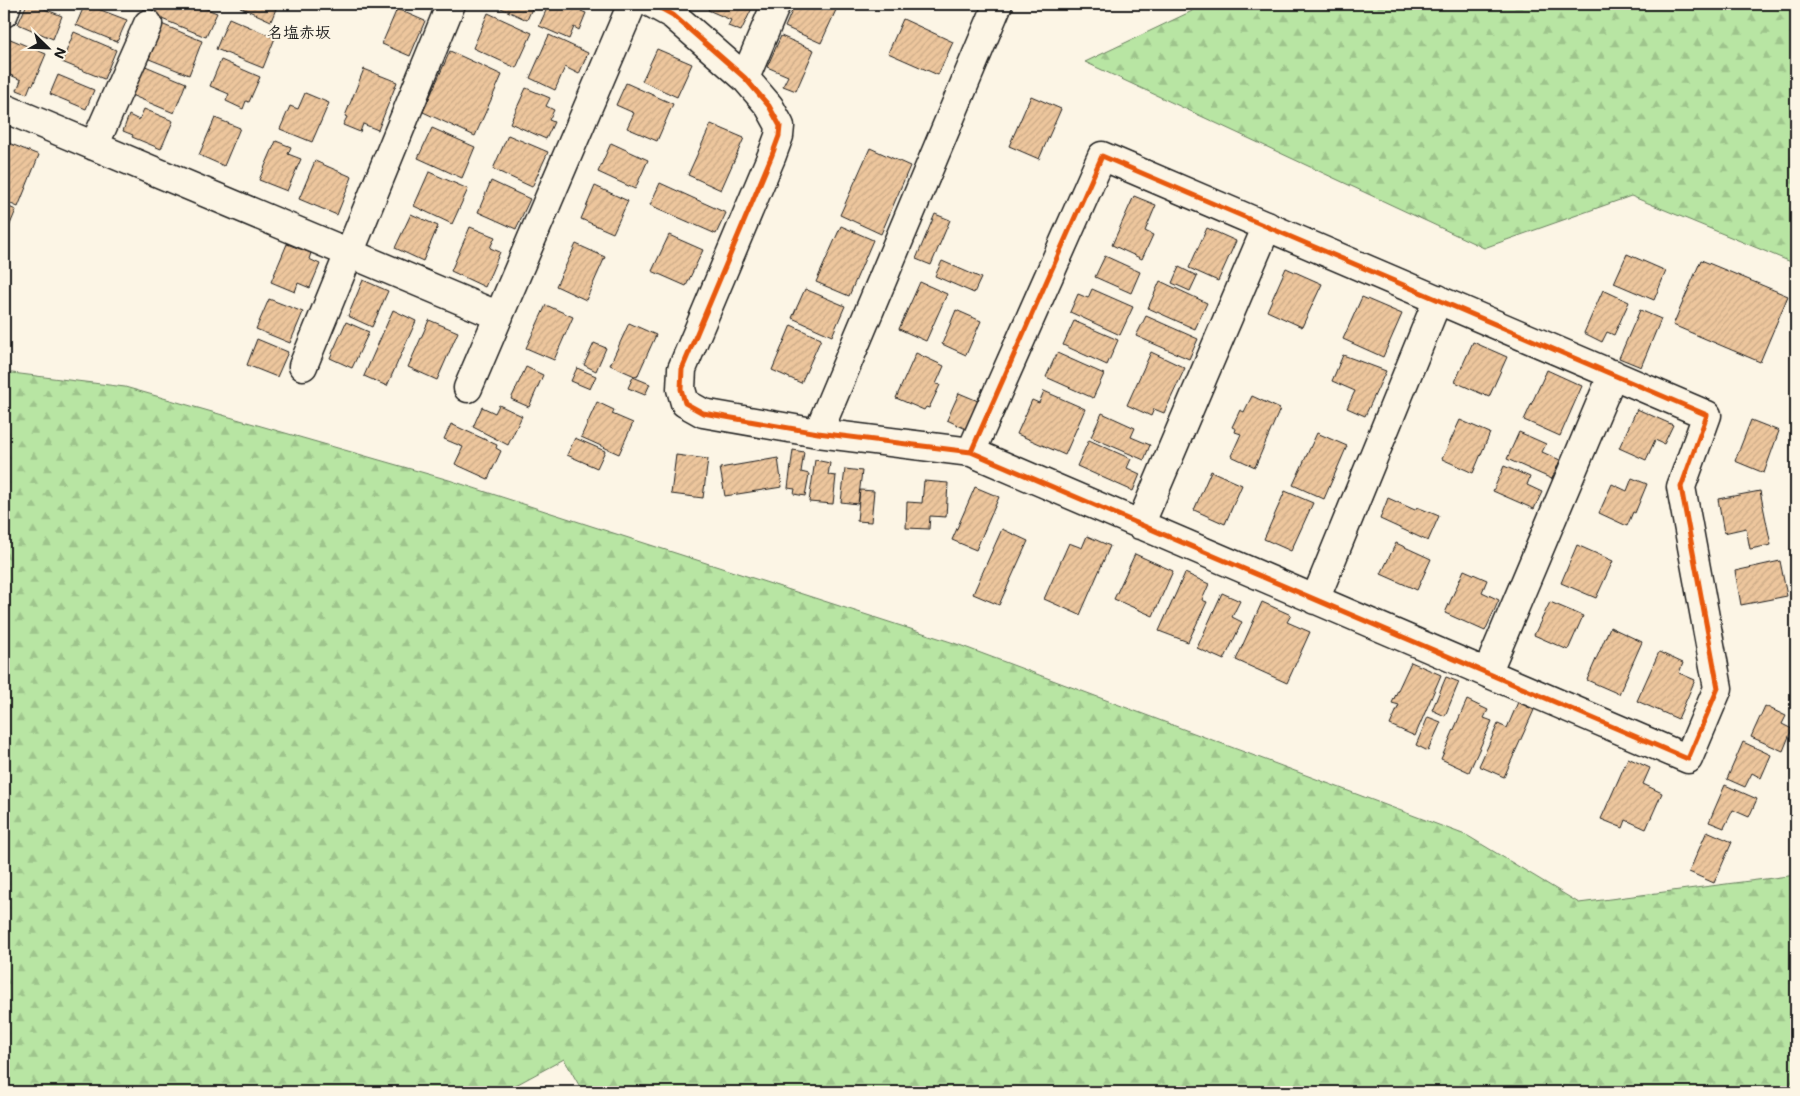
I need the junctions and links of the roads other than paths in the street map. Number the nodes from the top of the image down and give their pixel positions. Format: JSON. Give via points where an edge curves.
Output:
{"nodes":[{"id":1,"x":7,"y":4,"type":"edge"},
{"id":2,"x":451,"y":4,"type":"edge"},
{"id":3,"x":632,"y":4,"type":"edge"},
{"id":4,"x":653,"y":4,"type":"edge"},
{"id":5,"x":776,"y":4,"type":"edge"},
{"id":6,"x":998,"y":4,"type":"edge"},
{"id":7,"x":4,"y":12,"type":"edge"},
{"id":8,"x":148,"y":24,"type":"dead end"},
{"id":9,"x":745,"y":78,"type":"junction"},
{"id":10,"x":4,"y":108,"type":"edge"},
{"id":11,"x":94,"y":146,"type":"junction"},
{"id":12,"x":1267,"y":226,"type":"junction"},
{"id":13,"x":348,"y":252,"type":"junction"},
{"id":14,"x":1438,"y":299,"type":"junction"},
{"id":15,"x":499,"y":316,"type":"junction"},
{"id":16,"x":303,"y":366,"type":"dead end"},
{"id":17,"x":1613,"y":374,"type":"junction"},
{"id":18,"x":468,"y":388,"type":"dead end"},
{"id":19,"x":818,"y":433,"type":"junction"},
{"id":20,"x":971,"y":452,"type":"junction"},
{"id":21,"x":1140,"y":525,"type":"junction"},
{"id":22,"x":1315,"y":600,"type":"junction"},
{"id":23,"x":1487,"y":673,"type":"junction"}],
"edges":[{"from":1,"to":7,"type":"street"},
{"from":2,"to":13,"type":"street"},
{"from":3,"to":15,"type":"street"},
{"from":4,"to":9,"type":"street","via":[[673,15]]},
{"from":5,"to":9,"type":"street"},
{"from":6,"to":19,"type":"street"},
{"from":8,"to":11,"type":"street"},
{"from":9,"to":19,"type":"street","via":[[769,106],[780,126],[779,136],[682,369],[681,389],[685,403],[704,413]]},
{"from":10,"to":11,"type":"street"},
{"from":11,"to":13,"type":"street"},
{"from":12,"to":14,"type":"street"},
{"from":12,"to":20,"type":"street","via":[[1102,156]]},
{"from":12,"to":21,"type":"street"},
{"from":13,"to":15,"type":"street"},
{"from":13,"to":16,"type":"street"},
{"from":14,"to":17,"type":"street"},
{"from":14,"to":22,"type":"street"},
{"from":15,"to":18,"type":"street"},
{"from":17,"to":23,"type":"street"},
{"from":17,"to":23,"type":"street","via":[[1707,414],[1681,487],[1718,688],[1688,759]]},
{"from":19,"to":20,"type":"street"},
{"from":20,"to":21,"type":"street"},
{"from":21,"to":22,"type":"street"},
{"from":22,"to":23,"type":"street"}]}
